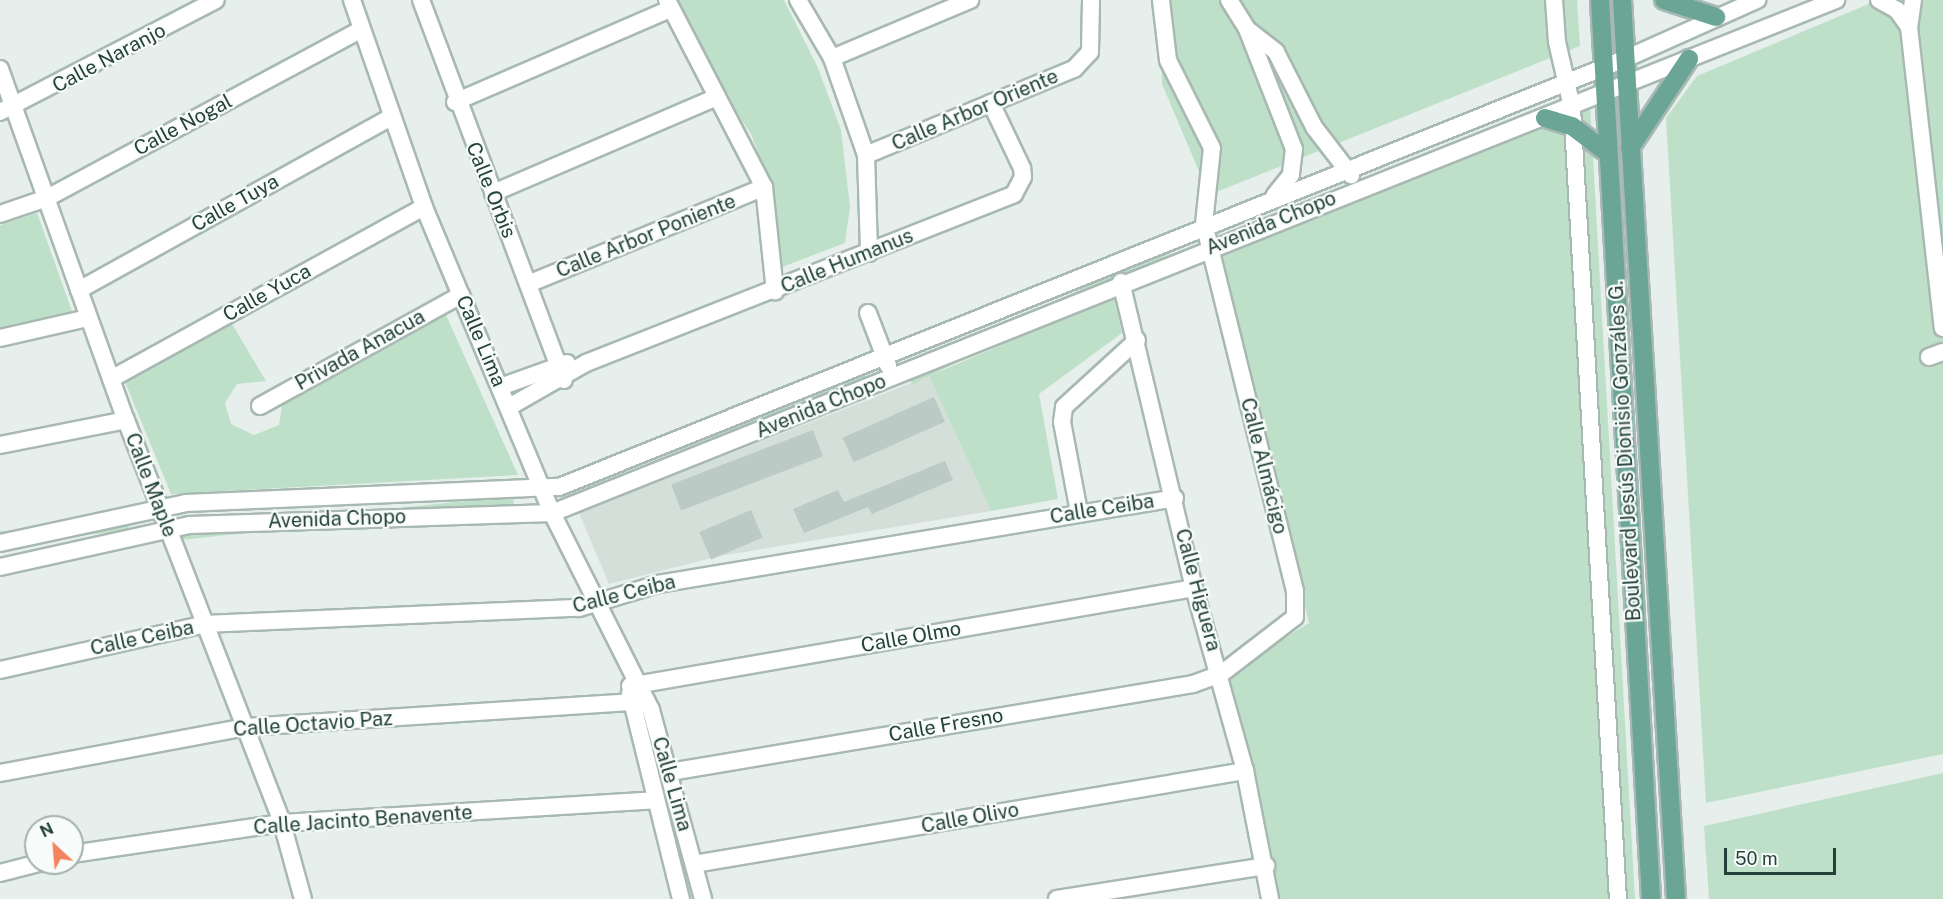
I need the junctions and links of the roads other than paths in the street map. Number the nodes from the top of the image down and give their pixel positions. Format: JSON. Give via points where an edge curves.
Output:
{"nodes":[{"id":1,"x":216,"y":0,"type":"edge"},
{"id":2,"x":352,"y":0,"type":"edge"},
{"id":3,"x":798,"y":0,"type":"edge"},
{"id":4,"x":970,"y":0,"type":"edge"},
{"id":5,"x":1091,"y":0,"type":"edge"},
{"id":6,"x":1161,"y":0,"type":"edge"},
{"id":7,"x":1229,"y":0,"type":"edge"},
{"id":8,"x":1554,"y":0,"type":"edge"},
{"id":9,"x":1600,"y":0,"type":"edge"},
{"id":10,"x":1622,"y":0,"type":"edge"},
{"id":11,"x":1664,"y":0,"type":"edge"},
{"id":12,"x":1757,"y":0,"type":"edge"},
{"id":13,"x":1836,"y":0,"type":"edge"},
{"id":14,"x":1879,"y":0,"type":"edge"},
{"id":15,"x":1913,"y":0,"type":"edge"},
{"id":16,"x":425,"y":1,"type":"edge"},
{"id":17,"x":669,"y":5,"type":"edge"},
{"id":18,"x":1716,"y":17,"type":"junction"},
{"id":19,"x":1908,"y":27,"type":"junction"},
{"id":20,"x":362,"y":29,"type":"junction"},
{"id":21,"x":1247,"y":29,"type":"junction"},
{"id":22,"x":832,"y":58,"type":"junction"},
{"id":23,"x":1625,"y":59,"type":"junction"},
{"id":24,"x":1689,"y":59,"type":"junction"},
{"id":25,"x":1605,"y":65,"type":"junction"},
{"id":26,"x":0,"y":69,"type":"edge"},
{"id":27,"x":1568,"y":79,"type":"junction"},
{"id":28,"x":1627,"y":86,"type":"junction"},
{"id":29,"x":1606,"y":93,"type":"junction"},
{"id":30,"x":717,"y":97,"type":"junction"},
{"id":31,"x":455,"y":102,"type":"junction"},
{"id":32,"x":991,"y":103,"type":"junction"},
{"id":33,"x":1572,"y":106,"type":"junction"},
{"id":34,"x":7,"y":110,"type":"edge"},
{"id":35,"x":391,"y":117,"type":"junction"},
{"id":36,"x":1545,"y":118,"type":"junction"},
{"id":37,"x":1572,"y":126,"type":"junction"},
{"id":38,"x":1630,"y":148,"type":"junction"},
{"id":39,"x":1606,"y":152,"type":"junction"},
{"id":40,"x":866,"y":155,"type":"junction"},
{"id":41,"x":1347,"y":166,"type":"junction"},
{"id":42,"x":764,"y":187,"type":"junction"},
{"id":43,"x":1356,"y":189,"type":"junction"},
{"id":44,"x":494,"y":193,"type":"junction"},
{"id":45,"x":1275,"y":195,"type":"junction"},
{"id":46,"x":47,"y":198,"type":"junction"},
{"id":47,"x":424,"y":207,"type":"junction"},
{"id":48,"x":0,"y":214,"type":"edge"},
{"id":49,"x":1204,"y":224,"type":"junction"},
{"id":50,"x":1930,"y":229,"type":"junction"},
{"id":51,"x":1210,"y":248,"type":"junction"},
{"id":52,"x":868,"y":253,"type":"junction"},
{"id":53,"x":1943,"y":259,"type":"edge"},
{"id":54,"x":1121,"y":282,"type":"junction"},
{"id":55,"x":528,"y":284,"type":"junction"},
{"id":56,"x":1940,"y":284,"type":"edge"},
{"id":57,"x":79,"y":290,"type":"junction"},
{"id":58,"x":775,"y":291,"type":"junction"},
{"id":59,"x":461,"y":295,"type":"junction"},
{"id":60,"x":868,"y":313,"type":"dead end"},
{"id":61,"x":88,"y":318,"type":"junction"},
{"id":62,"x":1943,"y":328,"type":"edge"},
{"id":63,"x":0,"y":338,"type":"edge"},
{"id":64,"x":1137,"y":340,"type":"junction"},
{"id":65,"x":885,"y":356,"type":"junction"},
{"id":66,"x":558,"y":363,"type":"junction"},
{"id":67,"x":586,"y":363,"type":"junction"},
{"id":68,"x":893,"y":376,"type":"junction"},
{"id":69,"x":111,"y":379,"type":"junction"},
{"id":70,"x":564,"y":380,"type":"junction"},
{"id":71,"x":501,"y":387,"type":"junction"},
{"id":72,"x":260,"y":406,"type":"dead end"},
{"id":73,"x":509,"y":406,"type":"junction"},
{"id":74,"x":126,"y":420,"type":"junction"},
{"id":75,"x":0,"y":445,"type":"edge"},
{"id":76,"x":543,"y":490,"type":"junction"},
{"id":77,"x":1175,"y":498,"type":"junction"},
{"id":78,"x":160,"y":508,"type":"junction"},
{"id":79,"x":1079,"y":512,"type":"junction"},
{"id":80,"x":552,"y":513,"type":"junction"},
{"id":81,"x":167,"y":530,"type":"junction"},
{"id":82,"x":0,"y":543,"type":"edge"},
{"id":83,"x":0,"y":567,"type":"edge"},
{"id":84,"x":1194,"y":588,"type":"junction"},
{"id":85,"x":595,"y":603,"type":"junction"},
{"id":86,"x":206,"y":624,"type":"junction"},
{"id":87,"x":0,"y":670,"type":"edge"},
{"id":88,"x":1221,"y":674,"type":"junction"},
{"id":89,"x":632,"y":687,"type":"junction"},
{"id":90,"x":246,"y":727,"type":"junction"},
{"id":91,"x":1245,"y":771,"type":"junction"},
{"id":92,"x":670,"y":772,"type":"junction"},
{"id":93,"x":0,"y":773,"type":"edge"},
{"id":94,"x":656,"y":800,"type":"junction"},
{"id":95,"x":282,"y":823,"type":"junction"},
{"id":96,"x":84,"y":853,"type":"edge"},
{"id":97,"x":694,"y":864,"type":"junction"},
{"id":98,"x":1266,"y":866,"type":"junction"},
{"id":99,"x":24,"y":867,"type":"edge"},
{"id":100,"x":0,"y":873,"type":"edge"},
{"id":101,"x":703,"y":897,"type":"edge"},
{"id":102,"x":303,"y":899,"type":"edge"},
{"id":103,"x":676,"y":899,"type":"edge"},
{"id":104,"x":681,"y":899,"type":"edge"},
{"id":105,"x":1057,"y":899,"type":"edge"},
{"id":106,"x":1270,"y":899,"type":"edge"},
{"id":107,"x":1618,"y":899,"type":"edge"},
{"id":108,"x":1651,"y":899,"type":"edge"},
{"id":109,"x":1676,"y":899,"type":"edge"}],
"edges":[{"from":1,"to":34,"type":"street","name":"Calle Naranjo"},
{"from":2,"to":20,"type":"street","name":"Calle Lima"},
{"from":3,"to":22,"type":"street"},
{"from":4,"to":22,"type":"street"},
{"from":5,"to":32,"type":"street","name":"Calle Arbor Oriente","via":[[1090,52],[1082,62]]},
{"from":6,"to":49,"type":"street","via":[[1168,60],[1212,148]]},
{"from":7,"to":21,"type":"street"},
{"from":8,"to":27,"type":"street"},
{"from":9,"to":25,"type":"main road","name":"Boulevard Jesús Dionisio Gonzáles G."},
{"from":10,"to":23,"type":"main road","name":"Boulevard Jesús Dionisio Gonzáles G."},
{"from":11,"to":18,"type":"main road"},
{"from":12,"to":18,"type":"street","name":"Avenida Chopo"},
{"from":13,"to":24,"type":"street","name":"Avenida Chopo"},
{"from":14,"to":19,"type":"street","via":[[1897,10]]},
{"from":15,"to":19,"type":"street"},
{"from":16,"to":31,"type":"street","name":"Calle Orbis"},
{"from":17,"to":30,"type":"street"},
{"from":17,"to":31,"type":"street"},
{"from":18,"to":23,"type":"street","name":"Avenida Chopo"},
{"from":19,"to":50,"type":"street"},
{"from":20,"to":35,"type":"street","name":"Calle Lima"},
{"from":20,"to":46,"type":"street","name":"Calle Nogal"},
{"from":21,"to":41,"type":"street","via":[[1276,52],[1314,127]]},
{"from":21,"to":45,"type":"street","via":[[1294,149],[1291,175]]},
{"from":22,"to":40,"type":"street"},
{"from":23,"to":25,"type":"street","name":"Avenida Chopo"},
{"from":23,"to":28,"type":"main road","name":"Boulevard Jesús Dionisio Gonzáles G."},
{"from":24,"to":28,"type":"street","name":"Avenida Chopo"},
{"from":24,"to":38,"type":"main road"},
{"from":25,"to":27,"type":"street","name":"Avenida Chopo"},
{"from":25,"to":29,"type":"main road","name":"Boulevard Jesús Dionisio Gonzáles G."},
{"from":26,"to":34,"type":"street","name":"Calle Maple"},
{"from":27,"to":33,"type":"street"},
{"from":27,"to":41,"type":"street","name":"Avenida Chopo"},
{"from":28,"to":29,"type":"street","name":"Avenida Chopo"},
{"from":28,"to":38,"type":"main road","name":"Boulevard Jesús Dionisio Gonzáles G."},
{"from":29,"to":33,"type":"street","name":"Avenida Chopo"},
{"from":29,"to":39,"type":"main road","name":"Boulevard Jesús Dionisio Gonzáles G."},
{"from":30,"to":42,"type":"street"},
{"from":30,"to":44,"type":"street"},
{"from":31,"to":44,"type":"street","name":"Calle Orbis"},
{"from":32,"to":40,"type":"street","name":"Calle Arbor Oriente"},
{"from":32,"to":52,"type":"street","name":"Calle Humanus","via":[[1022,168],[1021,186]]},
{"from":33,"to":36,"type":"street","name":"Avenida Chopo"},
{"from":33,"to":37,"type":"street"},
{"from":34,"to":46,"type":"street","name":"Calle Maple"},
{"from":35,"to":47,"type":"street","name":"Calle Lima"},
{"from":35,"to":57,"type":"street","name":"Calle Tuya"},
{"from":36,"to":37,"type":"main road"},
{"from":36,"to":43,"type":"street","name":"Avenida Chopo"},
{"from":37,"to":39,"type":"main road"},
{"from":37,"to":107,"type":"street"},
{"from":38,"to":109,"type":"main road","name":"Boulevard Jesús Dionisio Gonzáles G."},
{"from":39,"to":108,"type":"main road","name":"Boulevard Jesús Dionisio Gonzáles G."},
{"from":40,"to":52,"type":"street"},
{"from":41,"to":43,"type":"street"},
{"from":41,"to":45,"type":"street","name":"Avenida Chopo"},
{"from":42,"to":55,"type":"street","name":"Calle Arbor Poniente"},
{"from":42,"to":58,"type":"street"},
{"from":43,"to":51,"type":"street","name":"Avenida Chopo"},
{"from":44,"to":55,"type":"street","name":"Calle Orbis"},
{"from":45,"to":49,"type":"street","name":"Avenida Chopo"},
{"from":46,"to":48,"type":"street","name":"Calle Nogal"},
{"from":46,"to":57,"type":"street","name":"Calle Maple"},
{"from":47,"to":59,"type":"street","name":"Calle Lima"},
{"from":47,"to":69,"type":"street","name":"Calle Yuca"},
{"from":49,"to":51,"type":"street","name":"Calle Almácigo"},
{"from":49,"to":65,"type":"street","name":"Avenida Chopo"},
{"from":50,"to":53,"type":"street"},
{"from":50,"to":56,"type":"street"},
{"from":51,"to":54,"type":"street","name":"Avenida Chopo"},
{"from":51,"to":88,"type":"street","name":"Calle Almácigo","via":[[1297,601],[1289,625]]},
{"from":52,"to":58,"type":"street","name":"Calle Humanus"},
{"from":54,"to":64,"type":"street","name":"Calle Higuera"},
{"from":54,"to":68,"type":"street","name":"Avenida Chopo"},
{"from":55,"to":66,"type":"street","name":"Calle Orbis"},
{"from":56,"to":62,"type":"street"},
{"from":57,"to":61,"type":"street","name":"Calle Maple"},
{"from":58,"to":67,"type":"street","name":"Calle Humanus"},
{"from":59,"to":71,"type":"street","name":"Calle Lima"},
{"from":59,"to":72,"type":"street","name":"Privada Anacua"},
{"from":60,"to":65,"type":"street"},
{"from":61,"to":63,"type":"street"},
{"from":61,"to":69,"type":"street","name":"Calle Maple"},
{"from":64,"to":77,"type":"street","name":"Calle Higuera"},
{"from":64,"to":79,"type":"street","via":[[1064,406],[1062,422]]},
{"from":65,"to":68,"type":"street"},
{"from":65,"to":76,"type":"street","name":"Avenida Chopo"},
{"from":66,"to":67,"type":"street","name":"Calle Humanus"},
{"from":66,"to":70,"type":"street","name":"Calle Orbis"},
{"from":66,"to":71,"type":"street","name":"Calle Humanus"},
{"from":67,"to":70,"type":"street","name":"Calle Humanus"},
{"from":68,"to":80,"type":"street","name":"Avenida Chopo"},
{"from":69,"to":74,"type":"street","name":"Calle Maple"},
{"from":70,"to":73,"type":"street","name":"Calle Humanus"},
{"from":71,"to":73,"type":"street","name":"Calle Lima"},
{"from":73,"to":76,"type":"street","name":"Calle Lima"},
{"from":74,"to":75,"type":"street"},
{"from":74,"to":78,"type":"street","name":"Calle Maple"},
{"from":76,"to":78,"type":"street","name":"Avenida Chopo","via":[[290,496]]},
{"from":76,"to":80,"type":"street","name":"Calle Lima"},
{"from":77,"to":79,"type":"street","name":"Calle Ceiba"},
{"from":77,"to":84,"type":"street","name":"Calle Higuera"},
{"from":78,"to":81,"type":"street","name":"Calle Maple"},
{"from":78,"to":82,"type":"street","name":"Avenida Chopo"},
{"from":79,"to":85,"type":"street","name":"Calle Ceiba","via":[[658,584]]},
{"from":80,"to":81,"type":"street","name":"Avenida Chopo","via":[[290,519]]},
{"from":80,"to":85,"type":"street","name":"Calle Lima"},
{"from":81,"to":83,"type":"street","name":"Avenida Chopo"},
{"from":81,"to":86,"type":"street","name":"Calle Maple"},
{"from":84,"to":88,"type":"street","name":"Calle Higuera"},
{"from":84,"to":89,"type":"street","name":"Calle Olmo"},
{"from":85,"to":86,"type":"street","name":"Calle Ceiba","via":[[394,620]]},
{"from":85,"to":89,"type":"street","name":"Calle Lima"},
{"from":86,"to":87,"type":"street","name":"Calle Ceiba"},
{"from":86,"to":90,"type":"street","name":"Calle Maple"},
{"from":88,"to":91,"type":"street","name":"Calle Higuera"},
{"from":88,"to":92,"type":"street","name":"Calle Fresno","via":[[1193,684]]},
{"from":89,"to":90,"type":"street","name":"Calle Octavio Paz"},
{"from":89,"to":92,"type":"street","name":"Calle Lima"},
{"from":89,"to":94,"type":"street","name":"Calle Lima"},
{"from":90,"to":93,"type":"street","name":"Calle Octavio Paz"},
{"from":90,"to":95,"type":"street","name":"Calle Maple"},
{"from":91,"to":97,"type":"street","name":"Calle Olivo"},
{"from":91,"to":98,"type":"street","name":"Calle Higuera"},
{"from":92,"to":97,"type":"street","name":"Calle Lima"},
{"from":94,"to":95,"type":"street","name":"Calle Jacinto Benavente"},
{"from":94,"to":104,"type":"street","name":"Calle Lima"},
{"from":95,"to":96,"type":"street","name":"Calle Jacinto Benavente"},
{"from":95,"to":102,"type":"street","name":"Calle Maple"},
{"from":97,"to":101,"type":"street","name":"Calle Lima"},
{"from":98,"to":105,"type":"street"},
{"from":98,"to":106,"type":"street","name":"Calle Higuera"},
{"from":99,"to":100,"type":"street"},
{"from":101,"to":104,"type":"street"},
{"from":103,"to":104,"type":"street"}]}
